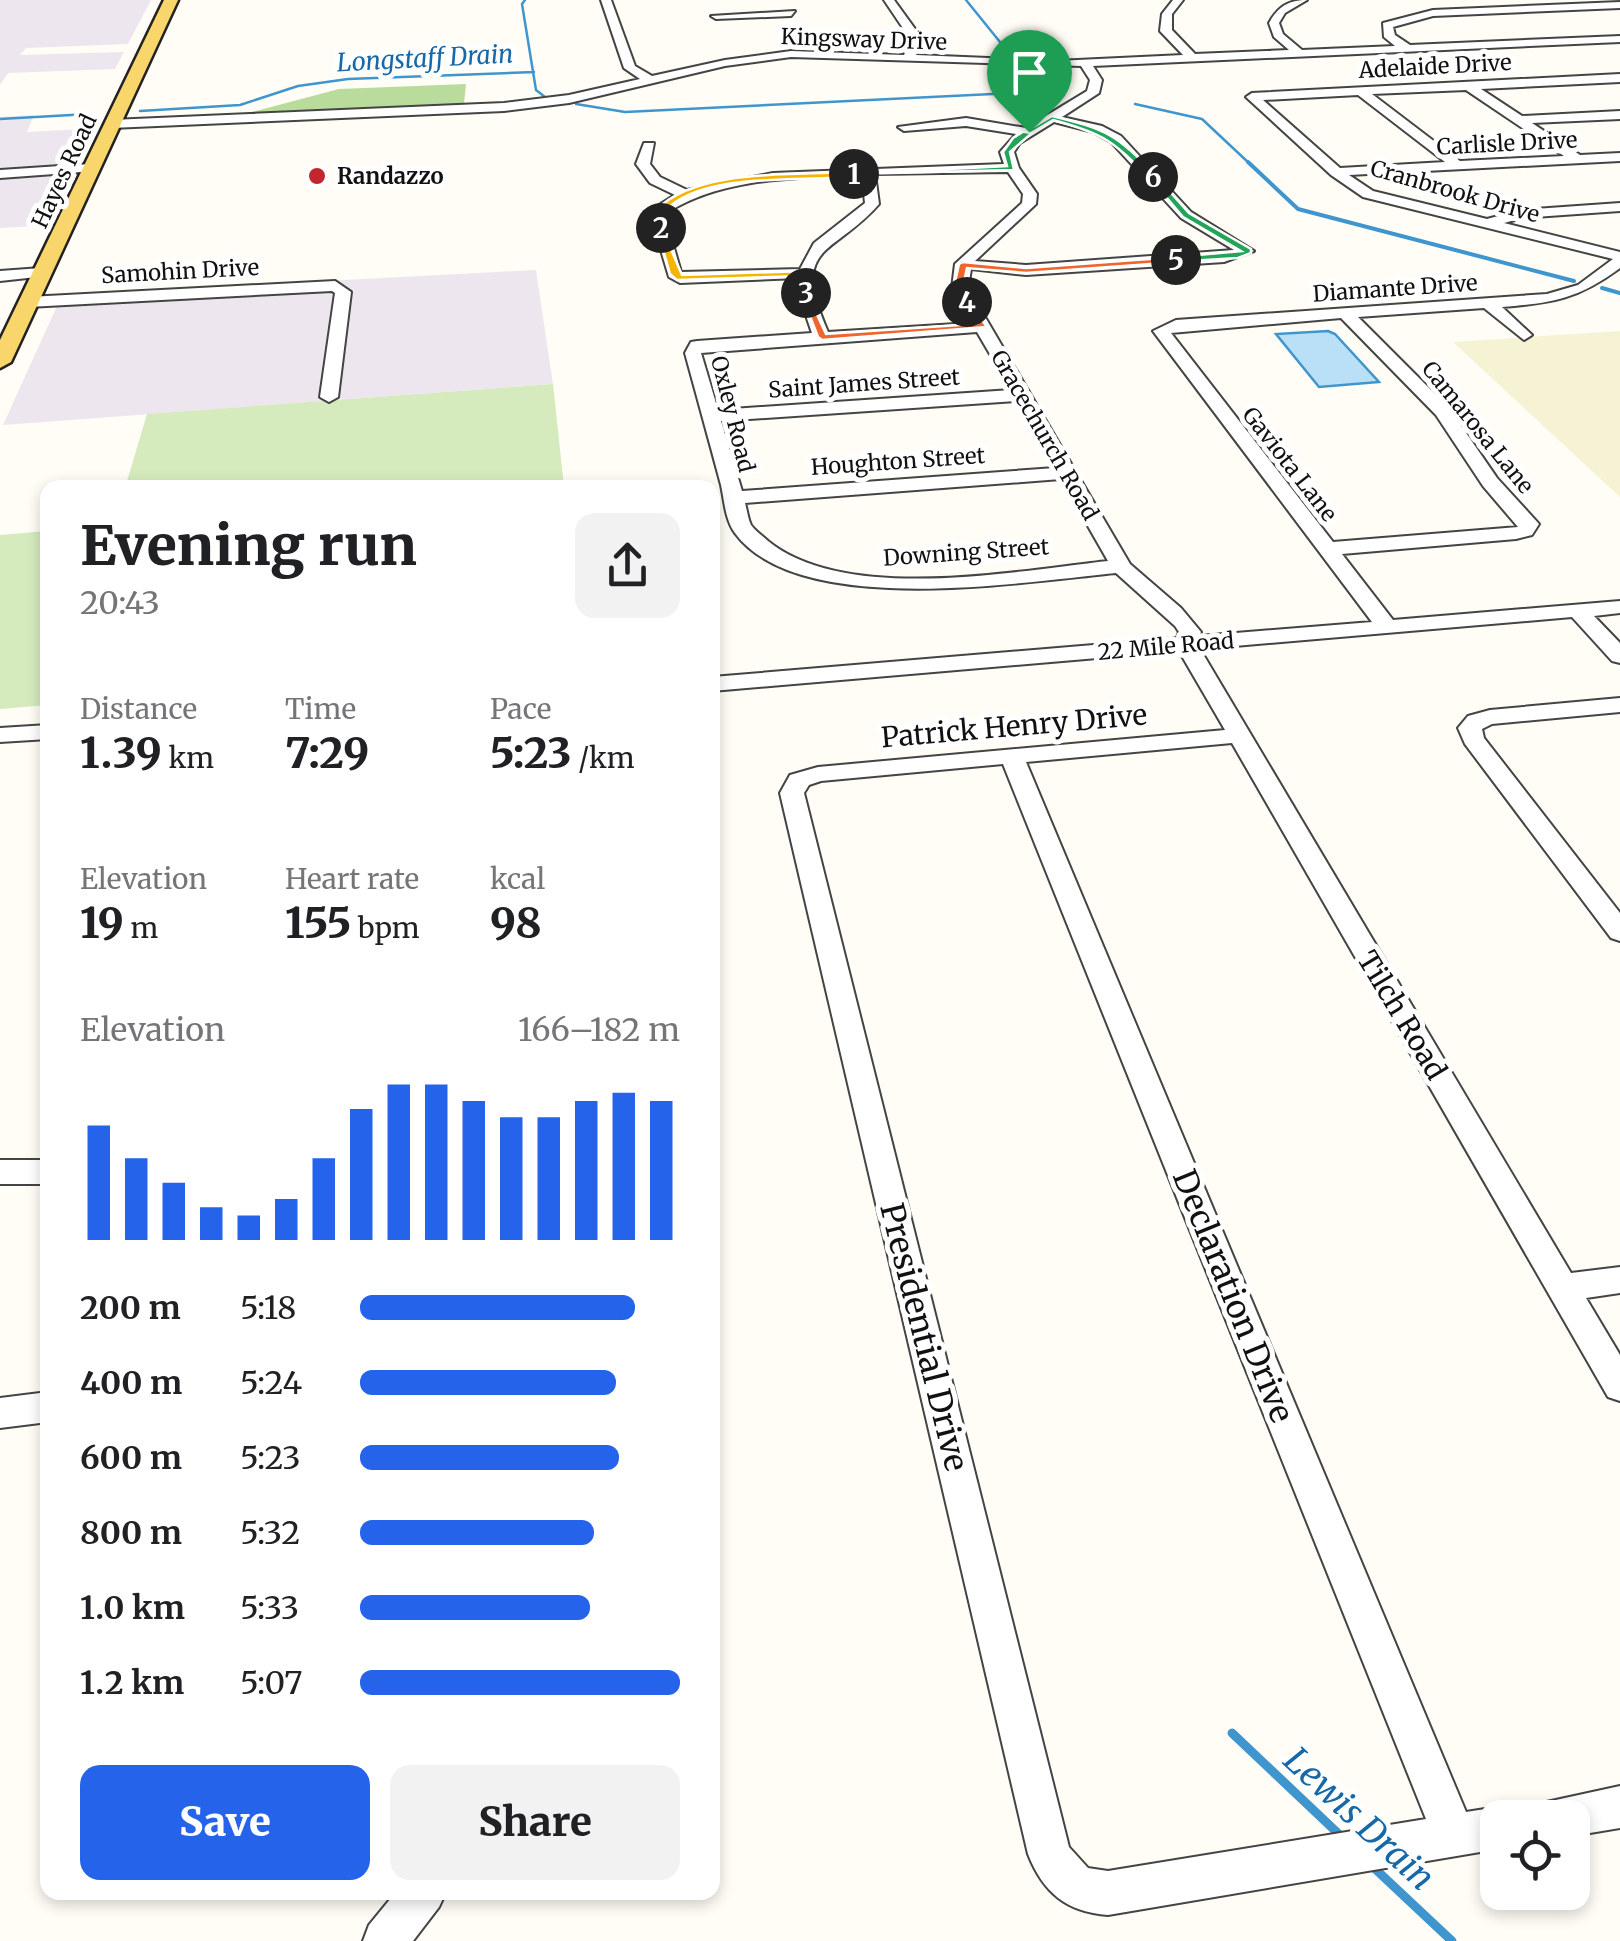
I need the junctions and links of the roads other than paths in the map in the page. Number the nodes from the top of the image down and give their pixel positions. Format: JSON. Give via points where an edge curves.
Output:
{"nodes":[{"id":1,"x":171,"y":0,"type":"edge"},
{"id":2,"x":606,"y":0,"type":"edge"},
{"id":3,"x":784,"y":0,"type":"edge"},
{"id":4,"x":888,"y":0,"type":"edge"},
{"id":5,"x":1175,"y":0,"type":"edge"},
{"id":6,"x":1302,"y":0,"type":"edge"},
{"id":7,"x":1473,"y":0,"type":"edge"},
{"id":8,"x":1620,"y":5,"type":"edge"},
{"id":9,"x":1491,"y":10,"type":"junction"},
{"id":10,"x":791,"y":13,"type":"junction"},
{"id":11,"x":716,"y":16,"type":"dead end"},
{"id":12,"x":798,"y":26,"type":"dead end"},
{"id":13,"x":805,"y":38,"type":"dead end"},
{"id":14,"x":1620,"y":39,"type":"edge"},
{"id":15,"x":1408,"y":49,"type":"junction"},
{"id":16,"x":813,"y":54,"type":"junction"},
{"id":17,"x":1300,"y":54,"type":"junction"},
{"id":18,"x":1192,"y":58,"type":"junction"},
{"id":19,"x":907,"y":59,"type":"junction"},
{"id":20,"x":1085,"y":63,"type":"junction"},
{"id":21,"x":1620,"y":78,"type":"edge"},
{"id":22,"x":652,"y":80,"type":"junction"},
{"id":23,"x":1467,"y":85,"type":"junction"},
{"id":24,"x":1358,"y":90,"type":"junction"},
{"id":25,"x":1253,"y":96,"type":"joint"},
{"id":26,"x":1620,"y":115,"type":"edge"},
{"id":27,"x":1052,"y":118,"type":"junction"},
{"id":28,"x":1520,"y":120,"type":"junction"},
{"id":29,"x":112,"y":124,"type":"junction"},
{"id":30,"x":904,"y":127,"type":"dead end"},
{"id":31,"x":1029,"y":132,"type":"junction"},
{"id":32,"x":649,"y":146,"type":"dead end"},
{"id":33,"x":1620,"y":157,"type":"edge"},
{"id":34,"x":1578,"y":159,"type":"junction"},
{"id":35,"x":1458,"y":166,"type":"junction"},
{"id":36,"x":90,"y":168,"type":"junction"},
{"id":37,"x":1012,"y":168,"type":"junction"},
{"id":38,"x":1336,"y":172,"type":"junction"},
{"id":39,"x":0,"y":174,"type":"edge"},
{"id":40,"x":868,"y":174,"type":"junction"},
{"id":41,"x":683,"y":194,"type":"junction"},
{"id":42,"x":1620,"y":207,"type":"edge"},
{"id":43,"x":1485,"y":225,"type":"junction"},
{"id":44,"x":814,"y":226,"type":"dead end"},
{"id":45,"x":836,"y":231,"type":"junction"},
{"id":46,"x":1620,"y":259,"type":"edge"},
{"id":47,"x":963,"y":264,"type":"junction"},
{"id":48,"x":41,"y":273,"type":"junction"},
{"id":49,"x":806,"y":274,"type":"junction"},
{"id":50,"x":0,"y":276,"type":"edge"},
{"id":51,"x":28,"y":302,"type":"junction"},
{"id":52,"x":1490,"y":304,"type":"junction"},
{"id":53,"x":1346,"y":314,"type":"junction"},
{"id":54,"x":982,"y":327,"type":"junction"},
{"id":55,"x":1163,"y":328,"type":"joint"},
{"id":56,"x":1524,"y":335,"type":"dead end"},
{"id":57,"x":822,"y":337,"type":"junction"},
{"id":58,"x":0,"y":362,"type":"edge"},
{"id":59,"x":1021,"y":394,"type":"junction"},
{"id":60,"x":329,"y":397,"type":"dead end"},
{"id":61,"x":710,"y":416,"type":"junction"},
{"id":62,"x":1068,"y":473,"type":"junction"},
{"id":63,"x":732,"y":498,"type":"junction"},
{"id":64,"x":1327,"y":549,"type":"junction"},
{"id":65,"x":1121,"y":566,"type":"junction"},
{"id":66,"x":1620,"y":607,"type":"edge"},
{"id":67,"x":1578,"y":611,"type":"junction"},
{"id":68,"x":1387,"y":626,"type":"junction"},
{"id":69,"x":1186,"y":644,"type":"junction"},
{"id":70,"x":1620,"y":656,"type":"edge"},
{"id":71,"x":720,"y":683,"type":"edge"},
{"id":72,"x":1620,"y":705,"type":"edge"},
{"id":73,"x":40,"y":732,"type":"edge"},
{"id":74,"x":0,"y":735,"type":"edge"},
{"id":75,"x":1236,"y":736,"type":"junction"},
{"id":76,"x":1012,"y":756,"type":"junction"},
{"id":77,"x":799,"y":780,"type":"joint"},
{"id":78,"x":1620,"y":932,"type":"edge"},
{"id":79,"x":0,"y":1172,"type":"edge"},
{"id":80,"x":40,"y":1172,"type":"edge"},
{"id":81,"x":1620,"y":1280,"type":"edge"},
{"id":82,"x":1562,"y":1288,"type":"junction"},
{"id":83,"x":1620,"y":1386,"type":"edge"},
{"id":84,"x":40,"y":1408,"type":"edge"},
{"id":85,"x":0,"y":1413,"type":"edge"},
{"id":86,"x":1620,"y":1807,"type":"edge"},
{"id":87,"x":1590,"y":1812,"type":"edge"},
{"id":88,"x":1480,"y":1831,"type":"edge"},
{"id":89,"x":1454,"y":1835,"type":"junction"},
{"id":90,"x":418,"y":1900,"type":"edge"},
{"id":91,"x":385,"y":1941,"type":"edge"}],
"edges":[{"from":1,"to":29,"type":"main road","name":"Hayes Road"},
{"from":2,"to":22,"type":"street","via":[[630,68]]},
{"from":3,"to":10,"type":"street"},
{"from":4,"to":19,"type":"street","via":[[917,40]]},
{"from":5,"to":18,"type":"street","via":[[1166,30]]},
{"from":6,"to":17,"type":"street","via":[[1278,13],[1274,24]]},
{"from":7,"to":9,"type":"street"},
{"from":8,"to":9,"type":"street"},
{"from":9,"to":15,"type":"street","via":[[1418,15],[1386,25]]},
{"from":10,"to":11,"type":"street"},
{"from":10,"to":12,"type":"street"},
{"from":13,"to":16,"type":"street"},
{"from":14,"to":15,"type":"street","name":"Kingsway Drive"},
{"from":15,"to":17,"type":"street","name":"Kingsway Drive"},
{"from":16,"to":19,"type":"street","name":"Kingsway Drive"},
{"from":16,"to":22,"type":"street","name":"Kingsway Drive","via":[[750,58]]},
{"from":17,"to":18,"type":"street","name":"Kingsway Drive"},
{"from":18,"to":20,"type":"street","name":"Kingsway Drive"},
{"from":19,"to":20,"type":"street","name":"Kingsway Drive"},
{"from":20,"to":27,"type":"street","via":[[1096,80],[1093,93]]},
{"from":21,"to":23,"type":"street","name":"Adelaide Drive"},
{"from":22,"to":29,"type":"street","name":"Kingsway Drive","via":[[504,106]]},
{"from":23,"to":24,"type":"street","name":"Adelaide Drive"},
{"from":23,"to":28,"type":"street"},
{"from":24,"to":25,"type":"street","name":"Adelaide Drive"},
{"from":24,"to":35,"type":"street"},
{"from":25,"to":38,"type":"street","name":"Cranbrook Drive"},
{"from":26,"to":28,"type":"street"},
{"from":27,"to":31,"type":"street"},
{"from":27,"to":47,"type":"street","via":[[1114,138],[1186,215],[1248,251],[1026,270]]},
{"from":28,"to":34,"type":"street"},
{"from":29,"to":36,"type":"main road","name":"Hayes Road"},
{"from":30,"to":31,"type":"street","via":[[966,122]]},
{"from":31,"to":37,"type":"street","via":[[1006,152]]},
{"from":32,"to":41,"type":"street","via":[[643,164],[649,173]]},
{"from":33,"to":34,"type":"street","name":"Carlisle Drive"},
{"from":34,"to":35,"type":"street","name":"Carlisle Drive"},
{"from":35,"to":38,"type":"street","name":"Carlisle Drive"},
{"from":36,"to":39,"type":"street"},
{"from":36,"to":48,"type":"main road","name":"Hayes Road"},
{"from":37,"to":40,"type":"street"},
{"from":37,"to":47,"type":"street","via":[[1030,194],[1029,204]]},
{"from":38,"to":43,"type":"street","name":"Cranbrook Drive","via":[[1376,197]]},
{"from":40,"to":41,"type":"street","via":[[747,179]]},
{"from":40,"to":45,"type":"street","via":[[872,204]]},
{"from":41,"to":49,"type":"street","via":[[659,220],[680,278]]},
{"from":42,"to":43,"type":"street","via":[[1520,214]]},
{"from":43,"to":46,"type":"street","name":"Cranbrook Drive"},
{"from":44,"to":45,"type":"street"},
{"from":45,"to":49,"type":"street","via":[[813,255]]},
{"from":46,"to":52,"type":"street","name":"Diamante Drive","via":[[1568,295]]},
{"from":47,"to":54,"type":"street","name":"Gracechurch Road","via":[[960,288]]},
{"from":48,"to":50,"type":"street"},
{"from":48,"to":51,"type":"main road","name":"Hayes Road"},
{"from":49,"to":57,"type":"street","via":[[806,298]]},
{"from":51,"to":58,"type":"main road","name":"Hayes Road"},
{"from":51,"to":60,"type":"street","name":"Samohin Drive","via":[[335,286],[342,292]]},
{"from":52,"to":53,"type":"street","name":"Diamante Drive"},
{"from":52,"to":56,"type":"street"},
{"from":53,"to":55,"type":"street","name":"Diamante Drive"},
{"from":53,"to":64,"type":"street","name":"Camarosa Lane","via":[[1442,412],[1528,528]]},
{"from":54,"to":57,"type":"street"},
{"from":54,"to":59,"type":"street","name":"Gracechurch Road"},
{"from":55,"to":64,"type":"street","name":"Gaviota Lane"},
{"from":57,"to":61,"type":"street","name":"Oxley Road","via":[[703,344],[694,353]]},
{"from":59,"to":61,"type":"street","name":"Saint James Street"},
{"from":59,"to":62,"type":"street","name":"Gracechurch Road"},
{"from":61,"to":63,"type":"street","name":"Oxley Road"},
{"from":62,"to":63,"type":"street","name":"Houghton Street"},
{"from":62,"to":65,"type":"street","name":"Gracechurch Road"},
{"from":63,"to":65,"type":"street","name":"Downing Street","via":[[743,530],[758,546],[833,578],[908,583]]},
{"from":64,"to":68,"type":"street","name":"Gaviota Lane"},
{"from":65,"to":69,"type":"street","name":"Gracechurch Road","via":[[1168,634]]},
{"from":66,"to":67,"type":"street","name":"22 Mile Road"},
{"from":67,"to":68,"type":"street","name":"22 Mile Road"},
{"from":67,"to":70,"type":"street"},
{"from":68,"to":69,"type":"street","name":"22 Mile Road"},
{"from":69,"to":71,"type":"street","name":"22 Mile Road"},
{"from":69,"to":75,"type":"street","name":"Tilch Road"},
{"from":72,"to":78,"type":"street","via":[[1472,724],[1473,738]]},
{"from":73,"to":74,"type":"street"},
{"from":75,"to":76,"type":"street","name":"Patrick Henry Drive"},
{"from":75,"to":82,"type":"street","name":"Tilch Road"},
{"from":76,"to":77,"type":"street","name":"Patrick Henry Drive"},
{"from":76,"to":89,"type":"street","name":"Declaration Drive"},
{"from":77,"to":89,"type":"street","name":"Presidential Drive","via":[[792,793],[1058,1874],[1073,1887],[1108,1893]]},
{"from":79,"to":80,"type":"street"},
{"from":81,"to":82,"type":"street"},
{"from":82,"to":83,"type":"street","name":"Tilch Road"},
{"from":84,"to":85,"type":"street"},
{"from":86,"to":87,"type":"street"},
{"from":88,"to":89,"type":"street"},
{"from":90,"to":91,"type":"street"}]}
